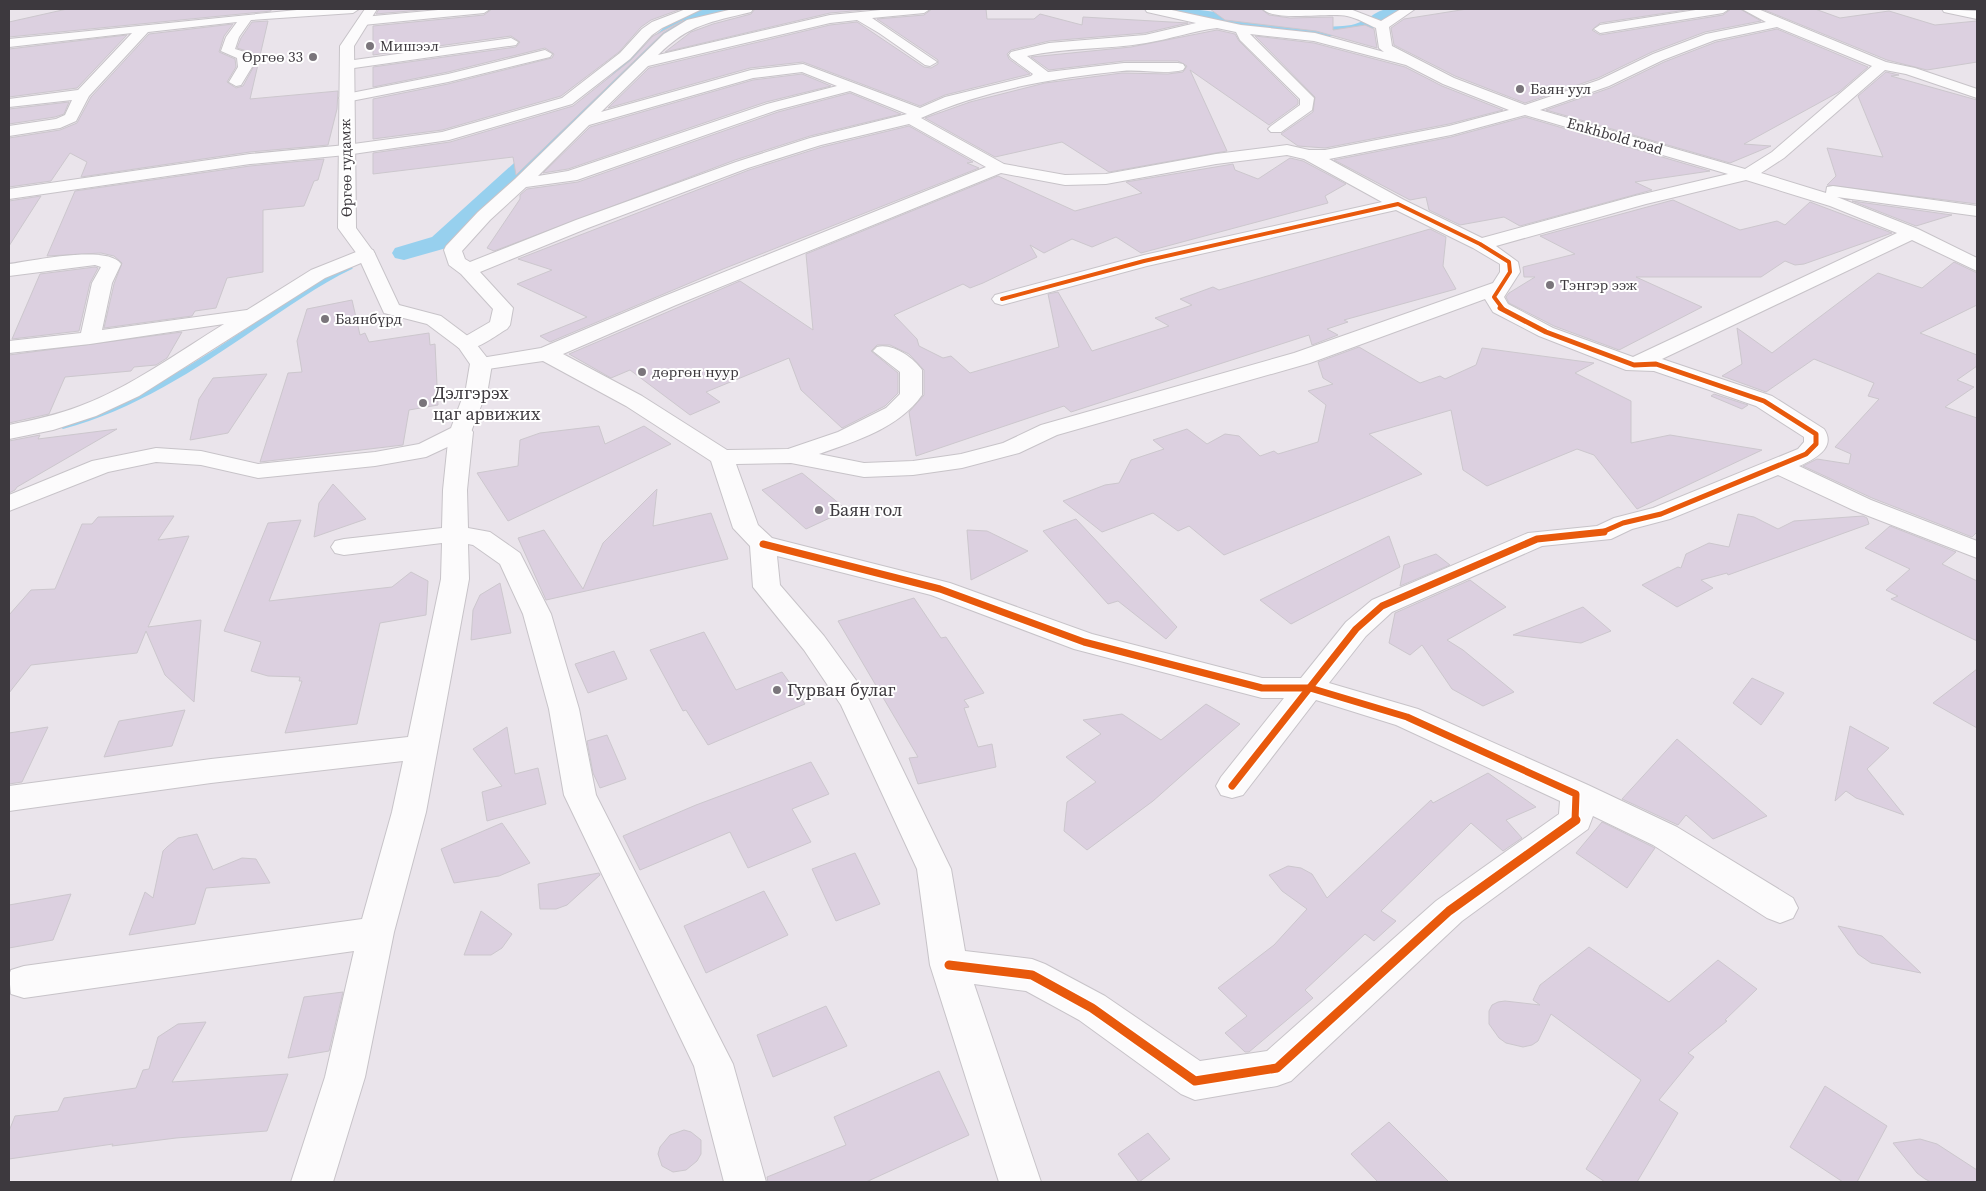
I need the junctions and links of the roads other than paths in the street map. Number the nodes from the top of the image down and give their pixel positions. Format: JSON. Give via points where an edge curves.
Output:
{"nodes":[{"id":1,"x":484,"y":9,"type":"edge"},
{"id":2,"x":696,"y":9,"type":"edge"},
{"id":3,"x":747,"y":9,"type":"edge"},
{"id":4,"x":924,"y":9,"type":"edge"},
{"id":5,"x":1151,"y":9,"type":"edge"},
{"id":6,"x":1269,"y":9,"type":"edge"},
{"id":7,"x":1367,"y":9,"type":"edge"},
{"id":8,"x":1409,"y":9,"type":"edge"},
{"id":9,"x":1723,"y":9,"type":"edge"},
{"id":10,"x":1748,"y":9,"type":"edge"},
{"id":11,"x":1948,"y":9,"type":"edge"},
{"id":12,"x":1348,"y":12,"type":"junction"},
{"id":13,"x":362,"y":13,"type":"edge"},
{"id":14,"x":857,"y":15,"type":"junction"},
{"id":15,"x":1977,"y":15,"type":"edge"},
{"id":16,"x":247,"y":17,"type":"junction"},
{"id":17,"x":217,"y":20,"type":"junction"},
{"id":18,"x":1222,"y":23,"type":"junction"},
{"id":19,"x":1778,"y":23,"type":"junction"},
{"id":20,"x":1382,"y":26,"type":"junction"},
{"id":21,"x":143,"y":29,"type":"junction"},
{"id":22,"x":1241,"y":29,"type":"junction"},
{"id":23,"x":1600,"y":29,"type":"dead end"},
{"id":24,"x":9,"y":34,"type":"edge"},
{"id":25,"x":510,"y":42,"type":"dead end"},
{"id":26,"x":9,"y":43,"type":"edge"},
{"id":27,"x":545,"y":54,"type":"dead end"},
{"id":28,"x":930,"y":62,"type":"dead end"},
{"id":29,"x":642,"y":63,"type":"junction"},
{"id":30,"x":347,"y":65,"type":"junction"},
{"id":31,"x":1413,"y":65,"type":"junction"},
{"id":32,"x":1882,"y":65,"type":"junction"},
{"id":33,"x":1178,"y":67,"type":"dead end"},
{"id":34,"x":1037,"y":78,"type":"junction"},
{"id":35,"x":236,"y":82,"type":"dead end"},
{"id":36,"x":850,"y":86,"type":"junction"},
{"id":37,"x":82,"y":94,"type":"junction"},
{"id":38,"x":1977,"y":94,"type":"edge"},
{"id":39,"x":346,"y":98,"type":"junction"},
{"id":40,"x":9,"y":103,"type":"edge"},
{"id":41,"x":1525,"y":110,"type":"junction"},
{"id":42,"x":914,"y":116,"type":"junction"},
{"id":43,"x":582,"y":122,"type":"junction"},
{"id":44,"x":1276,"y":129,"type":"dead end"},
{"id":45,"x":9,"y":131,"type":"edge"},
{"id":46,"x":346,"y":150,"type":"junction"},
{"id":47,"x":1309,"y":155,"type":"junction"},
{"id":48,"x":999,"y":168,"type":"junction"},
{"id":49,"x":1746,"y":175,"type":"junction"},
{"id":50,"x":1768,"y":182,"type":"junction"},
{"id":51,"x":521,"y":183,"type":"junction"},
{"id":52,"x":9,"y":194,"type":"edge"},
{"id":53,"x":1398,"y":204,"type":"junction"},
{"id":54,"x":1977,"y":211,"type":"edge"},
{"id":55,"x":1912,"y":233,"type":"junction"},
{"id":56,"x":1480,"y":244,"type":"junction"},
{"id":57,"x":366,"y":254,"type":"junction"},
{"id":58,"x":1977,"y":265,"type":"edge"},
{"id":59,"x":9,"y":270,"type":"edge"},
{"id":60,"x":468,"y":270,"type":"junction"},
{"id":61,"x":1500,"y":287,"type":"junction"},
{"id":62,"x":1002,"y":299,"type":"dead end"},
{"id":63,"x":254,"y":314,"type":"junction"},
{"id":64,"x":90,"y":338,"type":"junction"},
{"id":65,"x":466,"y":344,"type":"junction"},
{"id":66,"x":9,"y":348,"type":"edge"},
{"id":67,"x":884,"y":351,"type":"dead end"},
{"id":68,"x":546,"y":354,"type":"junction"},
{"id":69,"x":481,"y":364,"type":"junction"},
{"id":70,"x":1634,"y":364,"type":"junction"},
{"id":71,"x":9,"y":432,"type":"edge"},
{"id":72,"x":462,"y":432,"type":"junction"},
{"id":73,"x":791,"y":456,"type":"junction"},
{"id":74,"x":722,"y":457,"type":"junction"},
{"id":75,"x":1780,"y":466,"type":"junction"},
{"id":76,"x":9,"y":504,"type":"edge"},
{"id":77,"x":455,"y":534,"type":"junction"},
{"id":78,"x":763,"y":544,"type":"junction"},
{"id":79,"x":344,"y":547,"type":"dead end"},
{"id":80,"x":1977,"y":550,"type":"edge"},
{"id":81,"x":1310,"y":688,"type":"junction"},
{"id":82,"x":422,"y":747,"type":"junction"},
{"id":83,"x":1232,"y":786,"type":"dead end"},
{"id":84,"x":1576,"y":794,"type":"junction"},
{"id":85,"x":9,"y":798,"type":"edge"},
{"id":86,"x":1780,"y":908,"type":"dead end"},
{"id":87,"x":376,"y":932,"type":"junction"},
{"id":88,"x":949,"y":964,"type":"junction"},
{"id":89,"x":24,"y":982,"type":"dead end"},
{"id":90,"x":312,"y":1182,"type":"edge"},
{"id":91,"x":745,"y":1182,"type":"edge"},
{"id":92,"x":1020,"y":1182,"type":"edge"}],
"edges":[{"from":1,"to":13,"type":"street"},
{"from":2,"to":46,"type":"street","via":[[647,32],[625,56],[567,101],[443,137]]},
{"from":3,"to":29,"type":"street","via":[[715,15],[680,28]]},
{"from":4,"to":14,"type":"street"},
{"from":5,"to":18,"type":"street"},
{"from":6,"to":12,"type":"street"},
{"from":7,"to":12,"type":"street"},
{"from":8,"to":20,"type":"street"},
{"from":9,"to":23,"type":"street"},
{"from":10,"to":19,"type":"street"},
{"from":11,"to":15,"type":"street"},
{"from":12,"to":20,"type":"street"},
{"from":13,"to":16,"type":"street"},
{"from":13,"to":30,"type":"street","name":"Өргөө гудамж","via":[[347,46]]},
{"from":14,"to":28,"type":"street"},
{"from":14,"to":29,"type":"street","via":[[784,28]]},
{"from":16,"to":17,"type":"street"},
{"from":16,"to":35,"type":"street","via":[[232,38],[228,51],[243,56],[245,67]]},
{"from":17,"to":21,"type":"street"},
{"from":17,"to":24,"type":"street","via":[[198,14],[138,18]]},
{"from":18,"to":22,"type":"street"},
{"from":18,"to":34,"type":"street","via":[[1145,39],[1049,47],[1016,55],[1041,73]]},
{"from":19,"to":32,"type":"street"},
{"from":19,"to":41,"type":"street","via":[[1710,37],[1604,83]]},
{"from":20,"to":31,"type":"street","name":"Enkhbold road","via":[[1386,48]]},
{"from":21,"to":26,"type":"street"},
{"from":21,"to":37,"type":"street"},
{"from":22,"to":31,"type":"street","via":[[1315,37]]},
{"from":22,"to":44,"type":"street","via":[[1244,37],[1307,98],[1307,107]]},
{"from":25,"to":30,"type":"street"},
{"from":27,"to":39,"type":"street"},
{"from":29,"to":43,"type":"street"},
{"from":30,"to":39,"type":"street","name":"Өргөө гудамж"},
{"from":31,"to":41,"type":"street","name":"Enkhbold road"},
{"from":32,"to":38,"type":"street"},
{"from":32,"to":49,"type":"street","via":[[1778,155]]},
{"from":33,"to":34,"type":"street","via":[[1124,68]]},
{"from":34,"to":42,"type":"street","via":[[950,100]]},
{"from":36,"to":42,"type":"street"},
{"from":36,"to":43,"type":"street","via":[[803,68],[776,70],[751,74]]},
{"from":36,"to":51,"type":"street","via":[[772,107],[571,176]]},
{"from":37,"to":40,"type":"street"},
{"from":37,"to":45,"type":"street","via":[[71,118],[60,123]]},
{"from":39,"to":46,"type":"street","name":"Өргөө гудамж"},
{"from":41,"to":47,"type":"street","via":[[1451,130],[1325,155]]},
{"from":41,"to":49,"type":"street","name":"Enkhbold road"},
{"from":42,"to":48,"type":"street"},
{"from":42,"to":60,"type":"street","via":[[816,141],[742,165]]},
{"from":43,"to":51,"type":"street"},
{"from":46,"to":52,"type":"street","via":[[250,159]]},
{"from":46,"to":57,"type":"street","name":"Өргөө гудамж","via":[[347,228]]},
{"from":47,"to":48,"type":"street","via":[[1288,150],[1106,179],[1065,180]]},
{"from":47,"to":53,"type":"street"},
{"from":48,"to":68,"type":"street"},
{"from":49,"to":50,"type":"street","name":"Enkhbold road"},
{"from":49,"to":56,"type":"street"},
{"from":50,"to":54,"type":"street"},
{"from":50,"to":55,"type":"street","name":"Enkhbold road","via":[[1836,202]]},
{"from":51,"to":60,"type":"street","via":[[453,250],[456,261]]},
{"from":53,"to":56,"type":"street"},
{"from":53,"to":62,"type":"street","via":[[1144,262]]},
{"from":55,"to":58,"type":"street","name":"Enkhbold road"},
{"from":55,"to":70,"type":"street"},
{"from":56,"to":61,"type":"street","via":[[1509,262],[1510,272]]},
{"from":57,"to":63,"type":"street","via":[[318,274]]},
{"from":57,"to":65,"type":"street","name":"Өргөө гудамж","via":[[391,310],[434,320]]},
{"from":59,"to":64,"type":"street","via":[[96,259],[112,264],[102,283]]},
{"from":60,"to":65,"type":"street","via":[[503,308],[500,326]]},
{"from":61,"to":70,"type":"street","via":[[1494,297],[1500,308],[1546,332]]},
{"from":61,"to":73,"type":"street","via":[[1302,358],[1049,430],[1011,448],[962,462],[864,470]]},
{"from":63,"to":64,"type":"street"},
{"from":63,"to":71,"type":"street","via":[[131,392],[88,411]]},
{"from":64,"to":66,"type":"street"},
{"from":65,"to":69,"type":"street","name":"Өргөө гудамж"},
{"from":67,"to":73,"type":"street","via":[[911,370],[911,395],[894,413],[846,437]]},
{"from":68,"to":69,"type":"street"},
{"from":68,"to":74,"type":"street","via":[[634,402]]},
{"from":69,"to":72,"type":"street","via":[[477,388]]},
{"from":70,"to":75,"type":"street","via":[[1656,364],[1764,401],[1816,434],[1816,444],[1806,454]]},
{"from":72,"to":76,"type":"street","via":[[426,450],[376,459],[258,470],[201,458],[156,455],[101,466]]},
{"from":72,"to":77,"type":"street","via":[[455,490]]},
{"from":73,"to":74,"type":"street"},
{"from":74,"to":78,"type":"street","via":[[746,528]]},
{"from":75,"to":80,"type":"street","via":[[1862,505]]},
{"from":75,"to":81,"type":"street","via":[[1661,514],[1623,523],[1602,533],[1537,539],[1382,606],[1356,629]]},
{"from":77,"to":79,"type":"street"},
{"from":77,"to":82,"type":"street","via":[[455,579]]},
{"from":77,"to":91,"type":"street","via":[[481,538],[511,559],[537,614],[564,709],[580,795],[713,1064]]},
{"from":78,"to":81,"type":"street","via":[[940,589],[1084,642],[1262,688]]},
{"from":78,"to":88,"type":"street","via":[[767,587],[814,643],[854,702],[934,869]]},
{"from":81,"to":83,"type":"street"},
{"from":81,"to":84,"type":"street","via":[[1407,717]]},
{"from":82,"to":85,"type":"street"},
{"from":82,"to":87,"type":"street","via":[[409,812]]},
{"from":84,"to":86,"type":"street","via":[[1665,836]]},
{"from":84,"to":88,"type":"street","via":[[1576,820],[1449,911],[1277,1068],[1195,1081],[1092,1008],[1032,974]]},
{"from":87,"to":89,"type":"street"},
{"from":87,"to":90,"type":"street","via":[[345,1077]]},
{"from":88,"to":92,"type":"street"}]}
